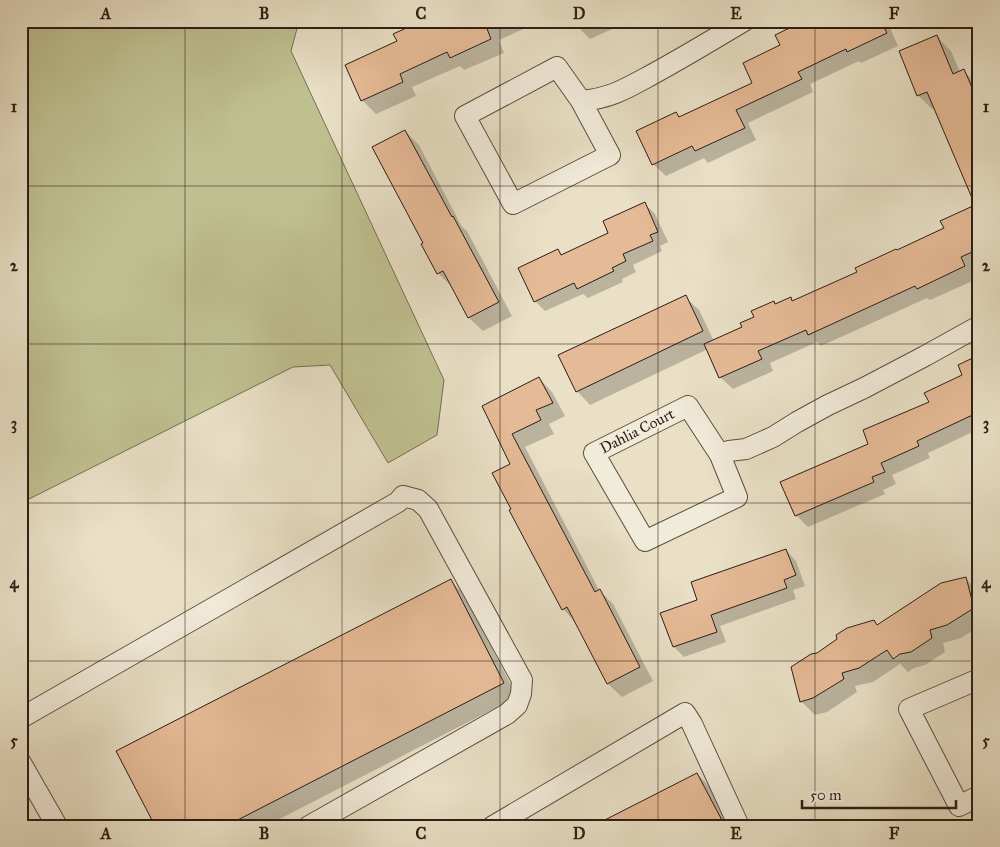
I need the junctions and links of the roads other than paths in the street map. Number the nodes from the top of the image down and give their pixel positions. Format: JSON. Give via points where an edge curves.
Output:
{"nodes":[{"id":1,"x":744,"y":21,"type":"edge"},
{"id":2,"x":582,"y":102,"type":"junction"},
{"id":3,"x":979,"y":326,"type":"edge"},
{"id":4,"x":720,"y":455,"type":"junction"},
{"id":5,"x":979,"y":679,"type":"edge"},
{"id":6,"x":21,"y":718,"type":"edge"},
{"id":7,"x":21,"y":763,"type":"edge"},
{"id":8,"x":979,"y":796,"type":"edge"},
{"id":9,"x":57,"y":826,"type":"edge"},
{"id":10,"x":309,"y":826,"type":"edge"},
{"id":11,"x":493,"y":826,"type":"edge"},
{"id":12,"x":739,"y":826,"type":"edge"}],
"edges":[{"from":1,"to":2,"type":"street","via":[[627,89]]},
{"from":2,"to":2,"type":"street","via":[[557,67],[465,116],[513,204],[610,155]]},
{"from":3,"to":4,"type":"street","via":[[766,440]]},
{"from":4,"to":4,"type":"street","name":"Dahlia Court","via":[[688,406],[594,453],[644,541],[737,497]]},
{"from":5,"to":8,"type":"street","via":[[909,709],[959,806]]},
{"from":6,"to":10,"type":"street","via":[[398,502],[403,496],[418,500],[428,509],[522,680],[517,706]]},
{"from":7,"to":9,"type":"street"},
{"from":11,"to":12,"type":"street","via":[[685,713]]}]}
